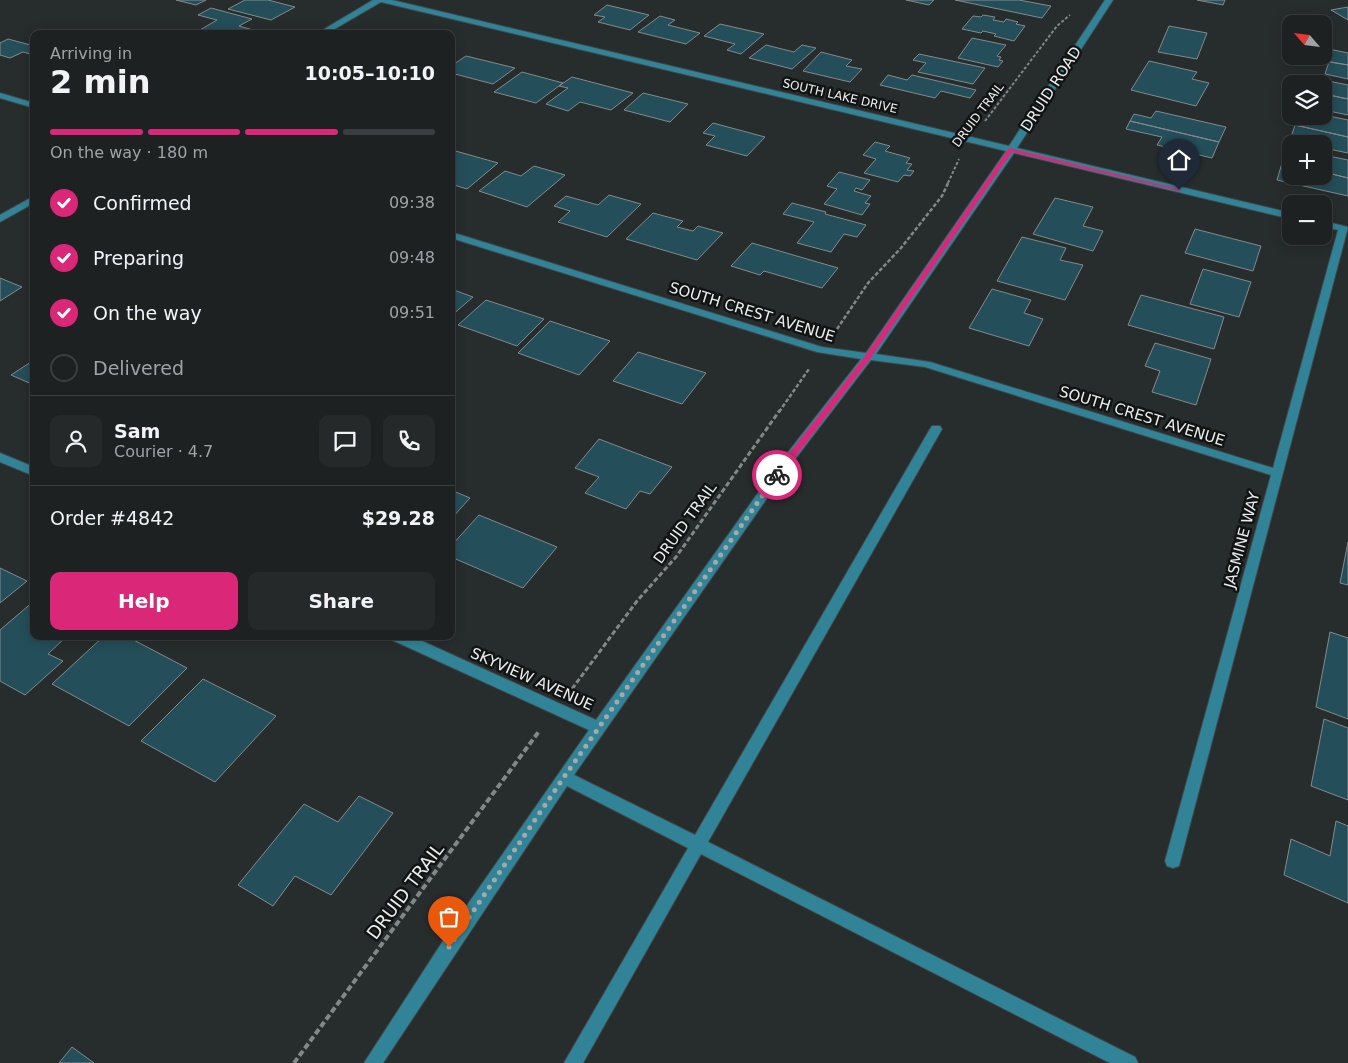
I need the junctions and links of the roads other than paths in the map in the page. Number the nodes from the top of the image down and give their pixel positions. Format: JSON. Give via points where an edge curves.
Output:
{"nodes":[{"id":1,"x":378,"y":0,"type":"edge"},
{"id":2,"x":383,"y":0,"type":"edge"},
{"id":3,"x":1099,"y":0,"type":"edge"},
{"id":4,"x":1108,"y":1,"type":"edge"},
{"id":5,"x":327,"y":30,"type":"edge"},
{"id":6,"x":0,"y":96,"type":"edge"},
{"id":7,"x":30,"y":105,"type":"edge"},
{"id":8,"x":1011,"y":150,"type":"junction"},
{"id":9,"x":30,"y":201,"type":"edge"},
{"id":10,"x":1282,"y":214,"type":"edge"},
{"id":11,"x":0,"y":218,"type":"edge"},
{"id":12,"x":1332,"y":226,"type":"edge"},
{"id":13,"x":1346,"y":229,"type":"edge"},
{"id":14,"x":455,"y":236,"type":"edge"},
{"id":15,"x":868,"y":358,"type":"junction"},
{"id":16,"x":936,"y":429,"type":"dead end"},
{"id":17,"x":0,"y":457,"type":"edge"},
{"id":18,"x":30,"y":470,"type":"edge"},
{"id":19,"x":1277,"y":473,"type":"junction"},
{"id":20,"x":406,"y":640,"type":"edge"},
{"id":21,"x":598,"y":728,"type":"junction"},
{"id":22,"x":564,"y":777,"type":"junction"},
{"id":23,"x":698,"y":845,"type":"junction"},
{"id":24,"x":1173,"y":861,"type":"dead end"},
{"id":25,"x":374,"y":1063,"type":"edge"},
{"id":26,"x":573,"y":1063,"type":"edge"},
{"id":27,"x":1129,"y":1063,"type":"edge"}],
"edges":[{"from":1,"to":5,"type":"street"},
{"from":2,"to":8,"type":"street","name":"SOUTH LAKE DRIVE"},
{"from":3,"to":4,"type":"street"},
{"from":4,"to":8,"type":"street","name":"DRUID ROAD"},
{"from":6,"to":7,"type":"street"},
{"from":8,"to":10,"type":"street","name":"SOUTH LAKE DRIVE"},
{"from":8,"to":15,"type":"street","name":"DRUID ROAD"},
{"from":9,"to":11,"type":"street"},
{"from":12,"to":13,"type":"street"},
{"from":13,"to":19,"type":"street","name":"JASMINE WAY"},
{"from":14,"to":15,"type":"street","name":"SOUTH CREST AVENUE","via":[[821,350]]},
{"from":15,"to":19,"type":"street","name":"SOUTH CREST AVENUE","via":[[926,364]]},
{"from":15,"to":21,"type":"street","name":"DRUID ROAD","via":[[782,468]]},
{"from":16,"to":23,"type":"street"},
{"from":17,"to":18,"type":"street"},
{"from":19,"to":24,"type":"street","name":"JASMINE WAY"},
{"from":20,"to":21,"type":"street","name":"SKYVIEW AVENUE"},
{"from":21,"to":22,"type":"street","name":"DRUID ROAD"},
{"from":22,"to":23,"type":"street"},
{"from":22,"to":25,"type":"street","name":"DRUID ROAD"},
{"from":23,"to":26,"type":"street"},
{"from":23,"to":27,"type":"street"}]}
